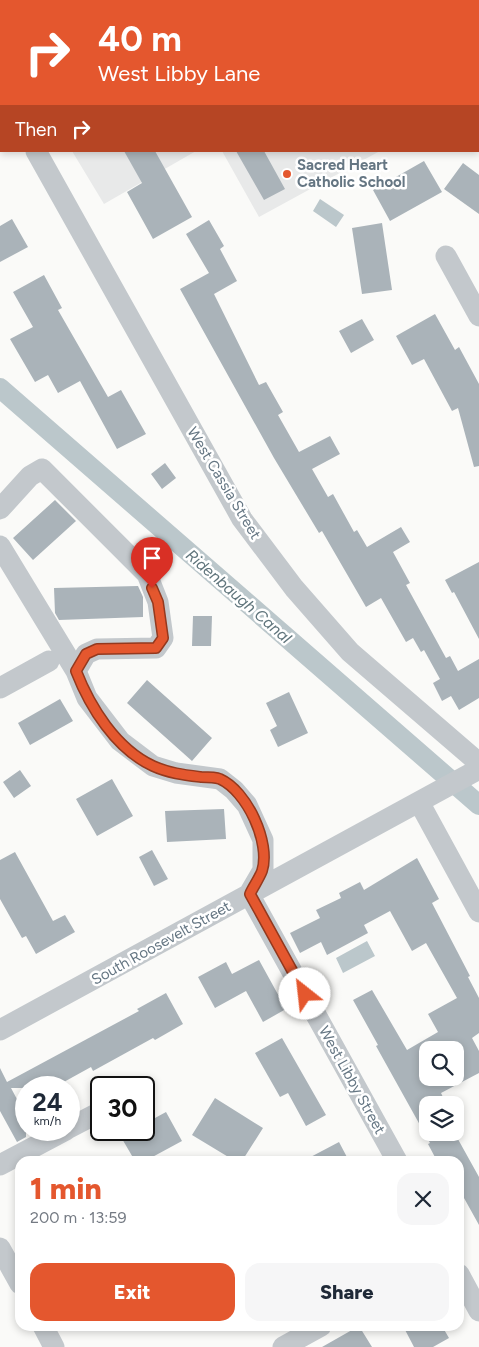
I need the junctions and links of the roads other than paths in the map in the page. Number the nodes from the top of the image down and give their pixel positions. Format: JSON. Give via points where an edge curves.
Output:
{"nodes":[{"id":1,"x":37,"y":152,"type":"edge"},
{"id":2,"x":446,"y":256,"type":"dead end"},
{"id":3,"x":479,"y":316,"type":"edge"},
{"id":4,"x":0,"y":509,"type":"edge"},
{"id":5,"x":0,"y":546,"type":"edge"},
{"id":6,"x":49,"y":660,"type":"dead end"},
{"id":7,"x":76,"y":671,"type":"junction"},
{"id":8,"x":0,"y":688,"type":"edge"},
{"id":9,"x":479,"y":762,"type":"edge"},
{"id":10,"x":471,"y":773,"type":"edge"},
{"id":11,"x":419,"y":802,"type":"junction"},
{"id":12,"x":250,"y":894,"type":"junction"},
{"id":13,"x":479,"y":912,"type":"edge"},
{"id":14,"x":0,"y":1030,"type":"edge"},
{"id":15,"x":44,"y":1141,"type":"edge"},
{"id":16,"x":15,"y":1156,"type":"edge"},
{"id":17,"x":15,"y":1156,"type":"edge"},
{"id":18,"x":394,"y":1156,"type":"edge"},
{"id":19,"x":0,"y":1164,"type":"edge"},
{"id":20,"x":0,"y":1248,"type":"edge"},
{"id":21,"x":15,"y":1275,"type":"edge"},
{"id":22,"x":464,"y":1283,"type":"edge"},
{"id":23,"x":479,"y":1311,"type":"edge"},
{"id":24,"x":46,"y":1331,"type":"edge"},
{"id":25,"x":312,"y":1331,"type":"edge"},
{"id":26,"x":54,"y":1347,"type":"edge"},
{"id":27,"x":283,"y":1347,"type":"edge"}],
"edges":[{"from":1,"to":9,"type":"street","name":"West Cassia Street","via":[[242,519],[294,588],[350,652]]},
{"from":2,"to":3,"type":"street"},
{"from":4,"to":7,"type":"street","via":[[30,476],[42,469],[147,574],[158,602],[161,644],[156,648],[97,649],[86,654]]},
{"from":5,"to":7,"type":"street"},
{"from":6,"to":8,"type":"street"},
{"from":7,"to":12,"type":"street","via":[[87,698],[135,755],[153,766],[176,773],[220,779],[247,805],[262,840],[263,870]]},
{"from":10,"to":11,"type":"street","name":"South Roosevelt Street"},
{"from":11,"to":12,"type":"street","name":"South Roosevelt Street"},
{"from":11,"to":13,"type":"street"},
{"from":12,"to":14,"type":"street","name":"South Roosevelt Street"},
{"from":12,"to":18,"type":"street","name":"West Libby Street"},
{"from":15,"to":16,"type":"street"},
{"from":17,"to":19,"type":"street"},
{"from":20,"to":21,"type":"street"},
{"from":22,"to":23,"type":"street"},
{"from":24,"to":26,"type":"street"},
{"from":25,"to":27,"type":"street"}]}
